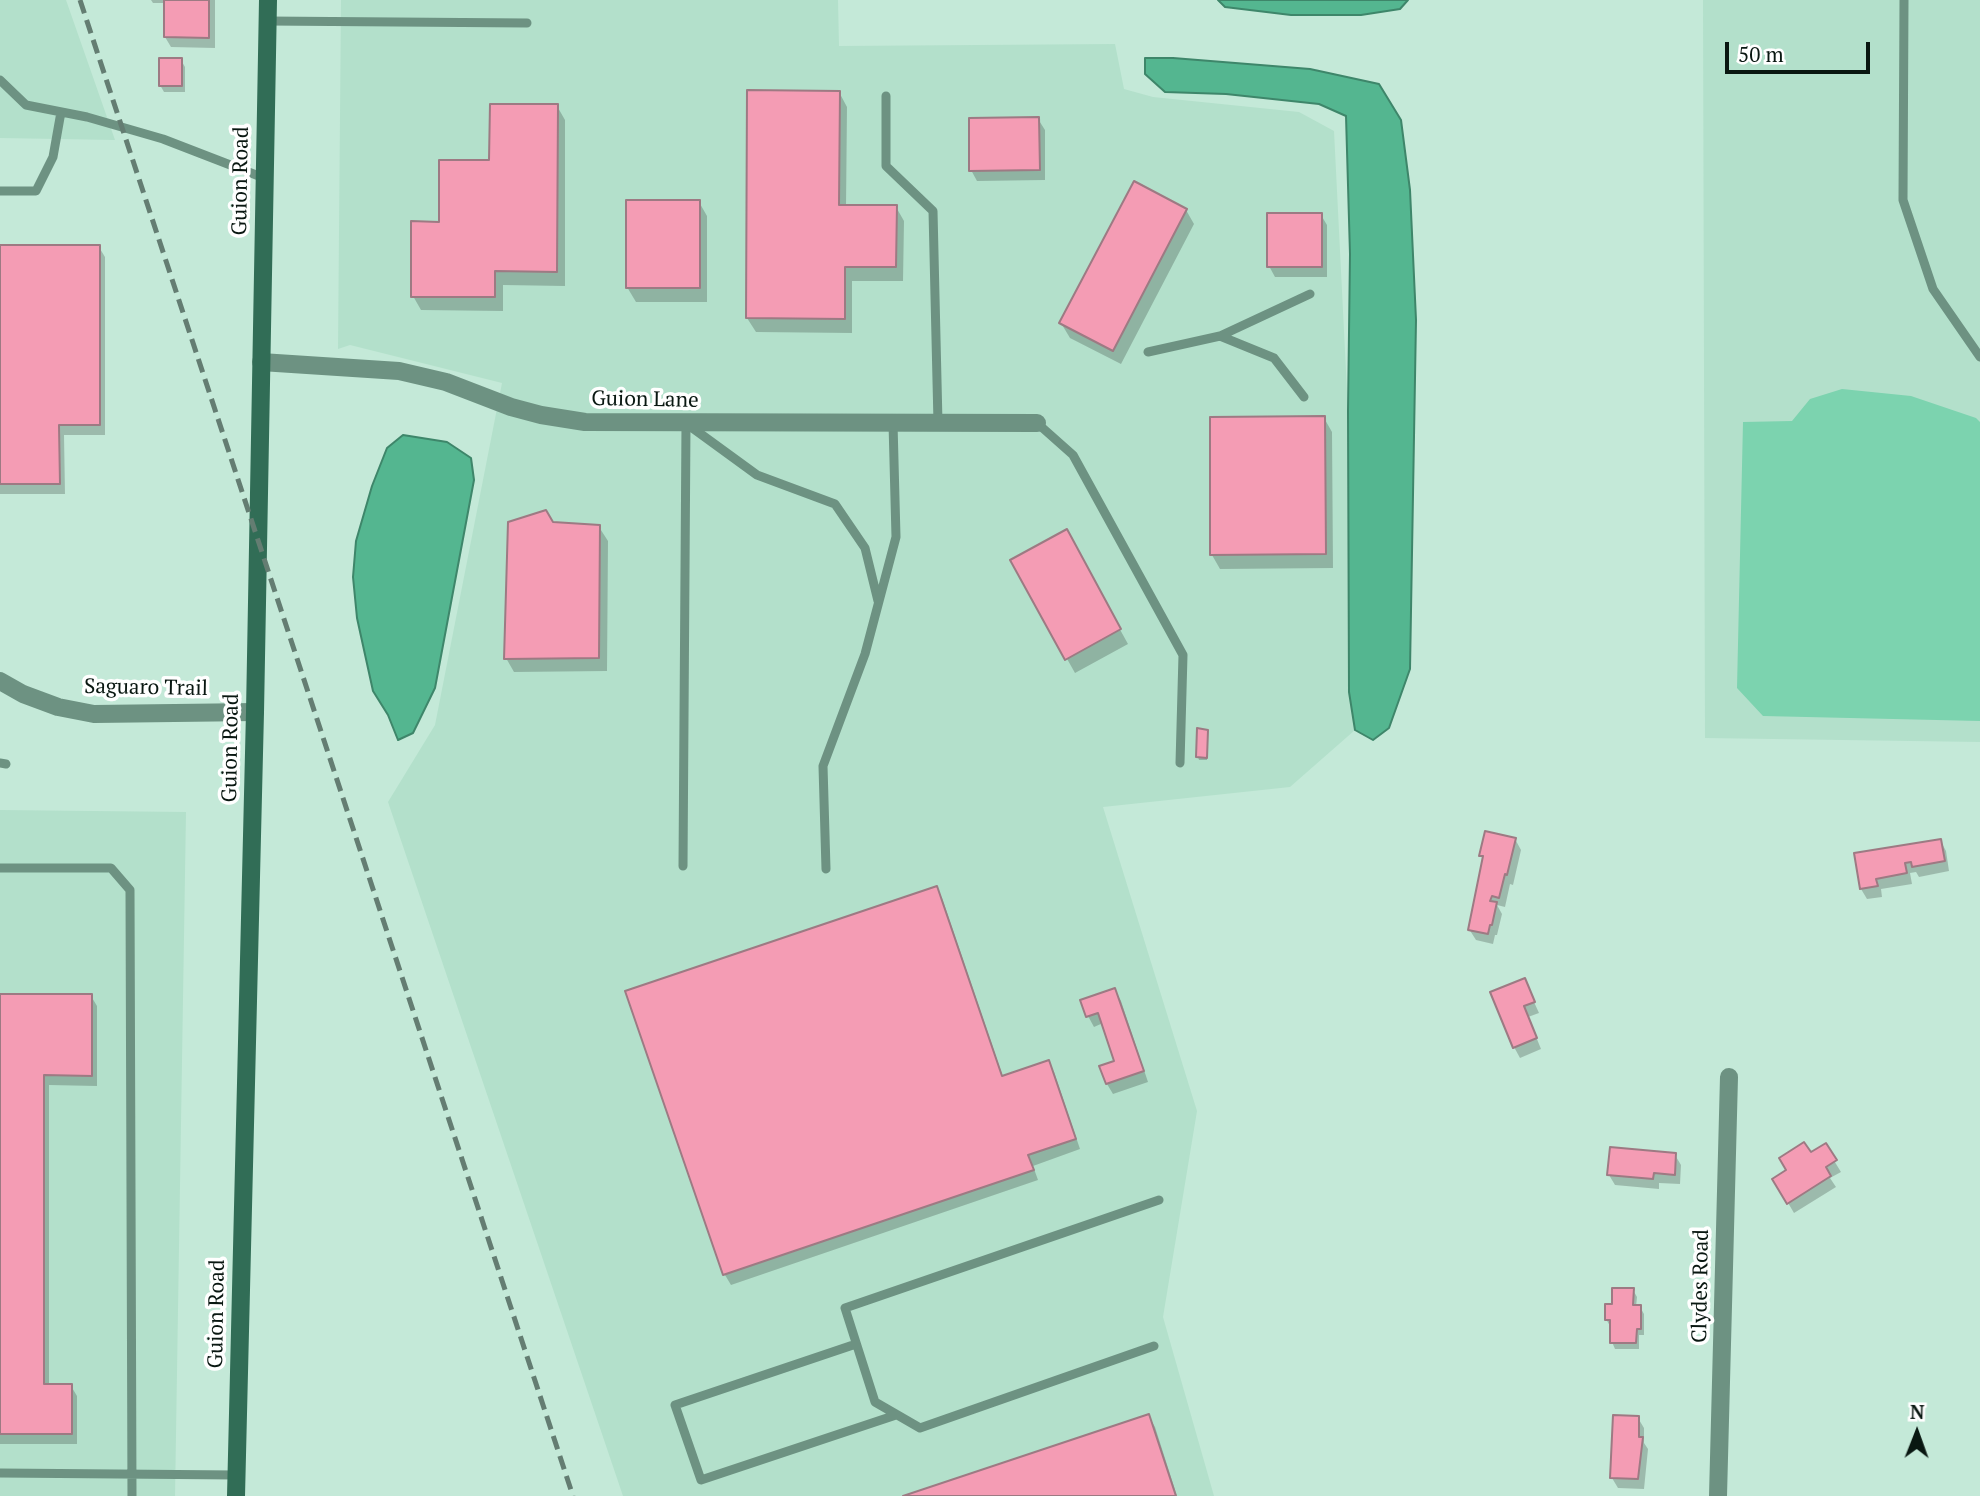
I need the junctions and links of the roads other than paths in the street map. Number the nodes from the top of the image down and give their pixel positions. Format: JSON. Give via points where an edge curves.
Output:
{"nodes":[{"id":1,"x":268,"y":0,"type":"edge"},
{"id":2,"x":1904,"y":0,"type":"edge"},
{"id":3,"x":268,"y":20,"type":"junction"},
{"id":4,"x":527,"y":23,"type":"dead end"},
{"id":5,"x":0,"y":80,"type":"edge"},
{"id":6,"x":886,"y":96,"type":"dead end"},
{"id":7,"x":61,"y":112,"type":"junction"},
{"id":8,"x":264,"y":178,"type":"junction"},
{"id":9,"x":0,"y":191,"type":"edge"},
{"id":10,"x":1310,"y":294,"type":"dead end"},
{"id":11,"x":1220,"y":336,"type":"junction"},
{"id":12,"x":1148,"y":352,"type":"dead end"},
{"id":13,"x":1980,"y":357,"type":"edge"},
{"id":14,"x":261,"y":362,"type":"junction"},
{"id":15,"x":1304,"y":397,"type":"dead end"},
{"id":16,"x":686,"y":423,"type":"junction"},
{"id":17,"x":893,"y":423,"type":"junction"},
{"id":18,"x":938,"y":423,"type":"junction"},
{"id":19,"x":1037,"y":423,"type":"joint"},
{"id":20,"x":879,"y":603,"type":"junction"},
{"id":21,"x":0,"y":681,"type":"edge"},
{"id":22,"x":255,"y":712,"type":"junction"},
{"id":23,"x":1180,"y":763,"type":"dead end"},
{"id":24,"x":683,"y":866,"type":"dead end"},
{"id":25,"x":0,"y":868,"type":"edge"},
{"id":26,"x":825,"y":869,"type":"dead end"},
{"id":27,"x":1729,"y":1077,"type":"dead end"},
{"id":28,"x":1159,"y":1200,"type":"dead end"},
{"id":29,"x":856,"y":1344,"type":"junction"},
{"id":30,"x":1154,"y":1346,"type":"dead end"},
{"id":31,"x":897,"y":1415,"type":"junction"},
{"id":32,"x":0,"y":1473,"type":"edge"},
{"id":33,"x":132,"y":1474,"type":"junction"},
{"id":34,"x":236,"y":1475,"type":"junction"},
{"id":35,"x":132,"y":1496,"type":"edge"},
{"id":36,"x":236,"y":1496,"type":"edge"},
{"id":37,"x":1718,"y":1496,"type":"edge"}],
"edges":[{"from":1,"to":3,"type":"street","name":"Guion Road"},
{"from":2,"to":13,"type":"lane","via":[[1903,200],[1933,289]]},
{"from":3,"to":4,"type":"lane"},
{"from":3,"to":8,"type":"street","name":"Guion Road"},
{"from":5,"to":7,"type":"lane","via":[[26,105]]},
{"from":6,"to":18,"type":"lane","via":[[886,166],[933,211]]},
{"from":7,"to":8,"type":"lane","via":[[163,139]]},
{"from":7,"to":9,"type":"lane","via":[[53,157],[36,191]]},
{"from":8,"to":14,"type":"street","name":"Guion Road"},
{"from":10,"to":11,"type":"lane"},
{"from":11,"to":12,"type":"lane"},
{"from":11,"to":15,"type":"lane","via":[[1274,358]]},
{"from":14,"to":16,"type":"street","name":"Guion Lane","via":[[399,371],[558,419]]},
{"from":14,"to":22,"type":"street","name":"Guion Road"},
{"from":16,"to":17,"type":"street","name":"Guion Lane"},
{"from":16,"to":20,"type":"lane","via":[[757,475],[835,504],[864,548]]},
{"from":16,"to":24,"type":"lane"},
{"from":17,"to":18,"type":"street","name":"Guion Lane"},
{"from":17,"to":20,"type":"lane","via":[[897,537]]},
{"from":18,"to":19,"type":"street","name":"Guion Lane"},
{"from":19,"to":23,"type":"lane","via":[[1073,455],[1183,655]]},
{"from":20,"to":26,"type":"lane","via":[[823,766]]},
{"from":21,"to":22,"type":"street","name":"Saguaro Trail","via":[[58,707],[94,714]]},
{"from":22,"to":34,"type":"street","name":"Guion Road"},
{"from":25,"to":33,"type":"lane","via":[[111,868],[130,890]]},
{"from":27,"to":37,"type":"street","name":"Clydes Road"},
{"from":28,"to":29,"type":"lane","via":[[845,1308]]},
{"from":29,"to":31,"type":"lane","via":[[875,1402]]},
{"from":29,"to":31,"type":"lane","via":[[676,1405],[701,1480]]},
{"from":30,"to":31,"type":"lane","via":[[919,1428]]},
{"from":32,"to":33,"type":"lane"},
{"from":33,"to":34,"type":"lane"},
{"from":33,"to":35,"type":"lane"},
{"from":34,"to":36,"type":"street","name":"Guion Road"}]}
